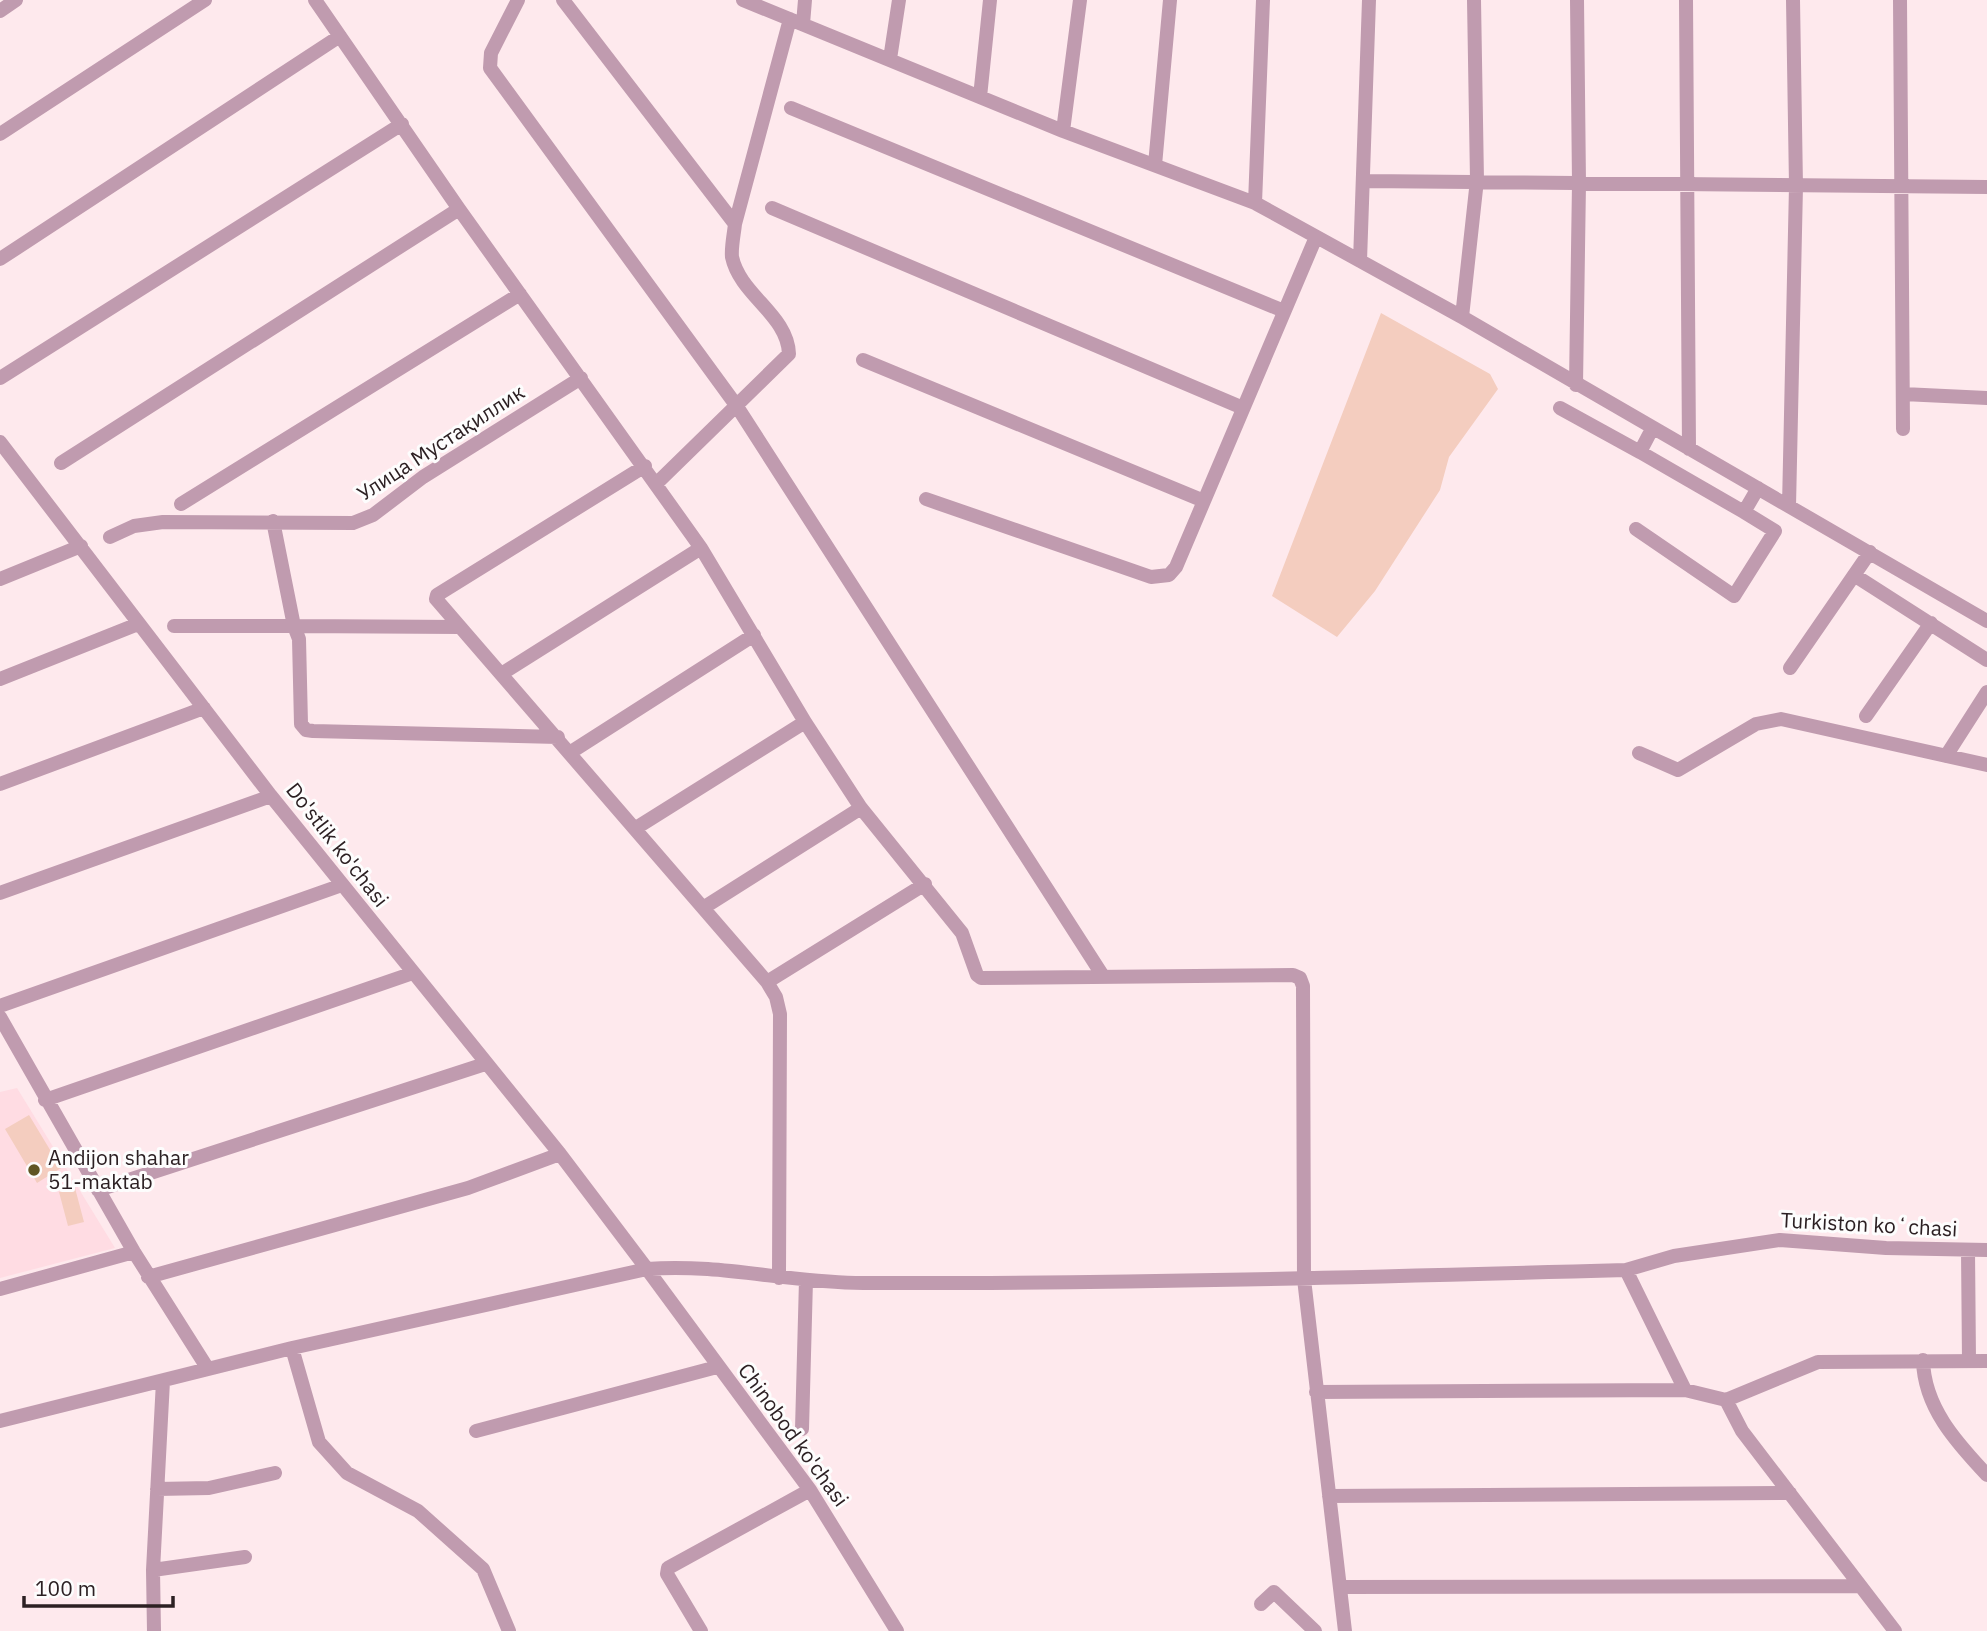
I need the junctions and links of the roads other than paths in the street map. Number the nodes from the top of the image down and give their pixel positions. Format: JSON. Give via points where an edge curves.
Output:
{"nodes":[{"id":1,"x":16,"y":0,"type":"edge"},
{"id":2,"x":205,"y":0,"type":"edge"},
{"id":3,"x":315,"y":0,"type":"edge"},
{"id":4,"x":518,"y":0,"type":"edge"},
{"id":5,"x":563,"y":0,"type":"edge"},
{"id":6,"x":743,"y":0,"type":"edge"},
{"id":7,"x":805,"y":0,"type":"edge"},
{"id":8,"x":899,"y":0,"type":"edge"},
{"id":9,"x":990,"y":0,"type":"edge"},
{"id":10,"x":1080,"y":0,"type":"edge"},
{"id":11,"x":1170,"y":0,"type":"edge"},
{"id":12,"x":1263,"y":0,"type":"edge"},
{"id":13,"x":1369,"y":0,"type":"edge"},
{"id":14,"x":1474,"y":0,"type":"edge"},
{"id":15,"x":1577,"y":0,"type":"edge"},
{"id":16,"x":1686,"y":0,"type":"edge"},
{"id":17,"x":1793,"y":0,"type":"edge"},
{"id":18,"x":1900,"y":0,"type":"edge"},
{"id":19,"x":0,"y":11,"type":"edge"},
{"id":20,"x":796,"y":22,"type":"junction"},
{"id":21,"x":340,"y":36,"type":"junction"},
{"id":22,"x":890,"y":59,"type":"junction"},
{"id":23,"x":980,"y":97,"type":"junction"},
{"id":24,"x":791,"y":108,"type":"dead end"},
{"id":25,"x":402,"y":124,"type":"junction"},
{"id":26,"x":1063,"y":131,"type":"junction"},
{"id":27,"x":0,"y":134,"type":"edge"},
{"id":28,"x":1155,"y":165,"type":"junction"},
{"id":29,"x":1477,"y":180,"type":"junction"},
{"id":30,"x":1365,"y":181,"type":"junction"},
{"id":31,"x":1579,"y":183,"type":"junction"},
{"id":32,"x":1687,"y":184,"type":"junction"},
{"id":33,"x":1796,"y":186,"type":"junction"},
{"id":34,"x":1987,"y":187,"type":"edge"},
{"id":35,"x":1901,"y":188,"type":"junction"},
{"id":36,"x":1255,"y":203,"type":"junction"},
{"id":37,"x":772,"y":208,"type":"dead end"},
{"id":38,"x":459,"y":209,"type":"junction"},
{"id":39,"x":735,"y":224,"type":"junction"},
{"id":40,"x":1316,"y":237,"type":"junction"},
{"id":41,"x":0,"y":259,"type":"edge"},
{"id":42,"x":1360,"y":261,"type":"junction"},
{"id":43,"x":520,"y":294,"type":"junction"},
{"id":44,"x":1284,"y":311,"type":"junction"},
{"id":45,"x":1462,"y":317,"type":"junction"},
{"id":46,"x":863,"y":359,"type":"dead end"},
{"id":47,"x":0,"y":378,"type":"edge"},
{"id":48,"x":581,"y":378,"type":"junction"},
{"id":49,"x":1576,"y":385,"type":"junction"},
{"id":50,"x":1903,"y":394,"type":"junction"},
{"id":51,"x":1987,"y":398,"type":"edge"},
{"id":52,"x":736,"y":405,"type":"junction"},
{"id":53,"x":1243,"y":408,"type":"junction"},
{"id":54,"x":1560,"y":408,"type":"dead end"},
{"id":55,"x":1652,"y":429,"type":"junction"},
{"id":56,"x":1903,"y":429,"type":"dead end"},
{"id":57,"x":0,"y":442,"type":"edge"},
{"id":58,"x":1689,"y":449,"type":"junction"},
{"id":59,"x":1640,"y":452,"type":"junction"},
{"id":60,"x":61,"y":463,"type":"dead end"},
{"id":61,"x":645,"y":466,"type":"junction"},
{"id":62,"x":657,"y":482,"type":"junction"},
{"id":63,"x":1758,"y":488,"type":"junction"},
{"id":64,"x":926,"y":499,"type":"dead end"},
{"id":65,"x":1204,"y":501,"type":"junction"},
{"id":66,"x":181,"y":505,"type":"dead end"},
{"id":67,"x":1789,"y":506,"type":"junction"},
{"id":68,"x":1744,"y":512,"type":"junction"},
{"id":69,"x":273,"y":521,"type":"junction"},
{"id":70,"x":1636,"y":529,"type":"dead end"},
{"id":71,"x":110,"y":537,"type":"dead end"},
{"id":72,"x":81,"y":546,"type":"junction"},
{"id":73,"x":701,"y":548,"type":"junction"},
{"id":74,"x":1870,"y":552,"type":"junction"},
{"id":75,"x":1854,"y":575,"type":"junction"},
{"id":76,"x":0,"y":579,"type":"edge"},
{"id":77,"x":1987,"y":621,"type":"edge"},
{"id":78,"x":1931,"y":623,"type":"junction"},
{"id":79,"x":138,"y":624,"type":"junction"},
{"id":80,"x":174,"y":626,"type":"dead end"},
{"id":81,"x":294,"y":626,"type":"junction"},
{"id":82,"x":460,"y":627,"type":"junction"},
{"id":83,"x":754,"y":635,"type":"junction"},
{"id":84,"x":1987,"y":660,"type":"edge"},
{"id":85,"x":1790,"y":668,"type":"dead end"},
{"id":86,"x":503,"y":673,"type":"junction"},
{"id":87,"x":0,"y":679,"type":"edge"},
{"id":88,"x":1987,"y":692,"type":"edge"},
{"id":89,"x":204,"y":708,"type":"junction"},
{"id":90,"x":1866,"y":716,"type":"dead end"},
{"id":91,"x":805,"y":722,"type":"junction"},
{"id":92,"x":558,"y":737,"type":"junction"},
{"id":93,"x":571,"y":752,"type":"junction"},
{"id":94,"x":1639,"y":753,"type":"dead end"},
{"id":95,"x":1946,"y":756,"type":"junction"},
{"id":96,"x":1987,"y":765,"type":"edge"},
{"id":97,"x":0,"y":784,"type":"edge"},
{"id":98,"x":271,"y":796,"type":"junction"},
{"id":99,"x":861,"y":807,"type":"junction"},
{"id":100,"x":636,"y":828,"type":"junction"},
{"id":101,"x":925,"y":884,"type":"junction"},
{"id":102,"x":342,"y":885,"type":"junction"},
{"id":103,"x":0,"y":893,"type":"edge"},
{"id":104,"x":703,"y":908,"type":"junction"},
{"id":105,"x":413,"y":973,"type":"junction"},
{"id":106,"x":1103,"y":976,"type":"junction"},
{"id":107,"x":768,"y":982,"type":"junction"},
{"id":108,"x":0,"y":1006,"type":"edge"},
{"id":109,"x":0,"y":1017,"type":"edge"},
{"id":110,"x":485,"y":1064,"type":"junction"},
{"id":111,"x":46,"y":1100,"type":"junction"},
{"id":112,"x":560,"y":1154,"type":"junction"},
{"id":113,"x":98,"y":1190,"type":"junction"},
{"id":114,"x":1968,"y":1250,"type":"junction"},
{"id":115,"x":1987,"y":1250,"type":"edge"},
{"id":116,"x":134,"y":1252,"type":"junction"},
{"id":117,"x":647,"y":1269,"type":"junction"},
{"id":118,"x":1626,"y":1270,"type":"junction"},
{"id":119,"x":148,"y":1277,"type":"junction"},
{"id":120,"x":779,"y":1278,"type":"junction"},
{"id":121,"x":1304,"y":1279,"type":"junction"},
{"id":122,"x":806,"y":1280,"type":"junction"},
{"id":123,"x":0,"y":1289,"type":"edge"},
{"id":124,"x":292,"y":1348,"type":"junction"},
{"id":125,"x":1923,"y":1360,"type":"junction"},
{"id":126,"x":1969,"y":1361,"type":"junction"},
{"id":127,"x":1987,"y":1361,"type":"edge"},
{"id":128,"x":717,"y":1367,"type":"junction"},
{"id":129,"x":208,"y":1369,"type":"junction"},
{"id":130,"x":163,"y":1381,"type":"junction"},
{"id":131,"x":1685,"y":1390,"type":"junction"},
{"id":132,"x":1316,"y":1392,"type":"junction"},
{"id":133,"x":1726,"y":1399,"type":"junction"},
{"id":134,"x":0,"y":1421,"type":"edge"},
{"id":135,"x":802,"y":1429,"type":"dead end"},
{"id":136,"x":475,"y":1431,"type":"dead end"},
{"id":137,"x":275,"y":1473,"type":"dead end"},
{"id":138,"x":1987,"y":1475,"type":"edge"},
{"id":139,"x":157,"y":1489,"type":"junction"},
{"id":140,"x":810,"y":1490,"type":"junction"},
{"id":141,"x":1790,"y":1493,"type":"junction"},
{"id":142,"x":1329,"y":1496,"type":"junction"},
{"id":143,"x":245,"y":1557,"type":"dead end"},
{"id":144,"x":153,"y":1570,"type":"junction"},
{"id":145,"x":1860,"y":1586,"type":"junction"},
{"id":146,"x":1340,"y":1587,"type":"junction"},
{"id":147,"x":1261,"y":1604,"type":"dead end"},
{"id":148,"x":154,"y":1631,"type":"edge"},
{"id":149,"x":509,"y":1631,"type":"edge"},
{"id":150,"x":701,"y":1631,"type":"edge"},
{"id":151,"x":897,"y":1631,"type":"edge"},
{"id":152,"x":1315,"y":1631,"type":"edge"},
{"id":153,"x":1345,"y":1631,"type":"edge"},
{"id":154,"x":1895,"y":1631,"type":"edge"}],
"edges":[{"from":1,"to":19,"type":"street"},
{"from":2,"to":27,"type":"street"},
{"from":3,"to":21,"type":"street"},
{"from":4,"to":52,"type":"street","via":[[491,52],[490,68]]},
{"from":5,"to":39,"type":"street"},
{"from":6,"to":20,"type":"street"},
{"from":7,"to":20,"type":"street"},
{"from":8,"to":22,"type":"street"},
{"from":9,"to":23,"type":"street"},
{"from":10,"to":26,"type":"street"},
{"from":11,"to":28,"type":"street"},
{"from":12,"to":36,"type":"street"},
{"from":13,"to":30,"type":"street"},
{"from":14,"to":29,"type":"street"},
{"from":15,"to":31,"type":"street"},
{"from":16,"to":32,"type":"street"},
{"from":17,"to":33,"type":"street"},
{"from":18,"to":35,"type":"street"},
{"from":20,"to":22,"type":"street"},
{"from":20,"to":39,"type":"street"},
{"from":21,"to":25,"type":"street"},
{"from":21,"to":41,"type":"street"},
{"from":22,"to":23,"type":"street"},
{"from":23,"to":26,"type":"street"},
{"from":24,"to":44,"type":"street"},
{"from":25,"to":38,"type":"street"},
{"from":25,"to":47,"type":"street"},
{"from":26,"to":28,"type":"street"},
{"from":28,"to":36,"type":"street"},
{"from":29,"to":30,"type":"street"},
{"from":29,"to":31,"type":"street"},
{"from":29,"to":45,"type":"street"},
{"from":30,"to":42,"type":"street"},
{"from":31,"to":32,"type":"street"},
{"from":31,"to":49,"type":"street"},
{"from":32,"to":33,"type":"street"},
{"from":32,"to":58,"type":"street"},
{"from":33,"to":35,"type":"street"},
{"from":33,"to":67,"type":"street"},
{"from":34,"to":35,"type":"street"},
{"from":35,"to":50,"type":"street"},
{"from":36,"to":40,"type":"street"},
{"from":37,"to":53,"type":"street"},
{"from":38,"to":43,"type":"street"},
{"from":38,"to":60,"type":"street"},
{"from":39,"to":52,"type":"street","via":[[732,257],[745,283],[789,340],[789,354]]},
{"from":40,"to":42,"type":"street"},
{"from":40,"to":44,"type":"street"},
{"from":42,"to":45,"type":"street"},
{"from":43,"to":48,"type":"street"},
{"from":43,"to":66,"type":"street"},
{"from":44,"to":53,"type":"street"},
{"from":45,"to":49,"type":"street"},
{"from":46,"to":65,"type":"street"},
{"from":48,"to":61,"type":"street"},
{"from":48,"to":69,"type":"street","name":"Улица Мустақиллик","via":[[423,477],[373,515],[353,523]]},
{"from":49,"to":55,"type":"street"},
{"from":50,"to":51,"type":"street"},
{"from":50,"to":56,"type":"street"},
{"from":52,"to":62,"type":"street"},
{"from":52,"to":106,"type":"street"},
{"from":53,"to":65,"type":"street"},
{"from":54,"to":59,"type":"street"},
{"from":55,"to":58,"type":"street"},
{"from":55,"to":59,"type":"street"},
{"from":57,"to":72,"type":"street","name":"Do'stlik ko'chasi"},
{"from":58,"to":63,"type":"street"},
{"from":59,"to":68,"type":"street"},
{"from":61,"to":62,"type":"street"},
{"from":61,"to":82,"type":"street","via":[[437,595],[438,603]]},
{"from":62,"to":73,"type":"street"},
{"from":63,"to":67,"type":"street"},
{"from":63,"to":68,"type":"street"},
{"from":64,"to":65,"type":"street","via":[[1150,576],[1169,575],[1176,567]]},
{"from":67,"to":74,"type":"street"},
{"from":68,"to":70,"type":"street","via":[[1775,531],[1734,596]]},
{"from":69,"to":71,"type":"street","name":"Улица Мустақиллик","via":[[163,522],[134,526]]},
{"from":69,"to":81,"type":"street"},
{"from":72,"to":76,"type":"street"},
{"from":72,"to":79,"type":"street","name":"Do'stlik ko'chasi"},
{"from":73,"to":83,"type":"street"},
{"from":73,"to":86,"type":"street"},
{"from":74,"to":75,"type":"street"},
{"from":74,"to":77,"type":"street"},
{"from":75,"to":78,"type":"street"},
{"from":75,"to":85,"type":"street"},
{"from":78,"to":84,"type":"street"},
{"from":78,"to":90,"type":"street"},
{"from":79,"to":87,"type":"street"},
{"from":79,"to":89,"type":"street","name":"Do'stlik ko'chasi"},
{"from":80,"to":81,"type":"street"},
{"from":81,"to":82,"type":"street"},
{"from":81,"to":92,"type":"street","via":[[299,639],[301,724],[306,730]]},
{"from":82,"to":86,"type":"street"},
{"from":83,"to":91,"type":"street"},
{"from":83,"to":93,"type":"street"},
{"from":86,"to":92,"type":"street"},
{"from":88,"to":95,"type":"street"},
{"from":89,"to":97,"type":"street"},
{"from":89,"to":98,"type":"street","name":"Do'stlik ko'chasi"},
{"from":91,"to":99,"type":"street"},
{"from":91,"to":100,"type":"street"},
{"from":92,"to":93,"type":"street"},
{"from":93,"to":100,"type":"street"},
{"from":94,"to":95,"type":"street","via":[[1678,770],[1756,724],[1781,719]]},
{"from":95,"to":96,"type":"street"},
{"from":98,"to":102,"type":"street","name":"Do'stlik ko'chasi"},
{"from":98,"to":103,"type":"street"},
{"from":99,"to":101,"type":"street"},
{"from":99,"to":104,"type":"street"},
{"from":100,"to":104,"type":"street"},
{"from":101,"to":106,"type":"street","via":[[962,933],[981,978]]},
{"from":101,"to":107,"type":"street"},
{"from":102,"to":105,"type":"street","name":"Do'stlik ko'chasi"},
{"from":102,"to":108,"type":"street"},
{"from":104,"to":107,"type":"street"},
{"from":105,"to":110,"type":"street","name":"Do'stlik ko'chasi"},
{"from":105,"to":111,"type":"street"},
{"from":106,"to":121,"type":"street","via":[[1300,978]]},
{"from":107,"to":120,"type":"street","via":[[780,1014]]},
{"from":109,"to":111,"type":"street"},
{"from":110,"to":112,"type":"street","name":"Do'stlik ko'chasi"},
{"from":110,"to":113,"type":"street"},
{"from":111,"to":113,"type":"street"},
{"from":112,"to":117,"type":"street","name":"Do'stlik ko'chasi"},
{"from":112,"to":119,"type":"street","via":[[468,1188]]},
{"from":113,"to":116,"type":"street"},
{"from":114,"to":115,"type":"street","name":"Turkiston koʻchasi"},
{"from":114,"to":118,"type":"street","name":"Turkiston koʻchasi","via":[[1780,1240],[1674,1256]]},
{"from":114,"to":126,"type":"street"},
{"from":116,"to":119,"type":"street"},
{"from":116,"to":123,"type":"street"},
{"from":117,"to":120,"type":"street","name":"Turkiston koʻchasi","via":[[687,1265]]},
{"from":117,"to":124,"type":"street","name":"Turkiston koʻchasi"},
{"from":117,"to":128,"type":"street","name":"Chinobod ko'chasi"},
{"from":118,"to":121,"type":"street","name":"Turkiston koʻchasi"},
{"from":118,"to":131,"type":"street"},
{"from":119,"to":129,"type":"street"},
{"from":120,"to":122,"type":"street","name":"Turkiston koʻchasi"},
{"from":121,"to":122,"type":"street","name":"Turkiston koʻchasi"},
{"from":121,"to":132,"type":"street"},
{"from":122,"to":135,"type":"street"},
{"from":124,"to":129,"type":"street","name":"Turkiston koʻchasi"},
{"from":124,"to":149,"type":"street","via":[[320,1442],[347,1473],[418,1511],[483,1569]]},
{"from":125,"to":126,"type":"street"},
{"from":125,"to":133,"type":"street","via":[[1818,1362]]},
{"from":125,"to":138,"type":"street","via":[[1923,1381],[1934,1408]]},
{"from":126,"to":127,"type":"street"},
{"from":128,"to":136,"type":"street"},
{"from":128,"to":140,"type":"street","name":"Chinobod ko'chasi"},
{"from":129,"to":130,"type":"street","name":"Turkiston koʻchasi"},
{"from":130,"to":134,"type":"street","name":"Turkiston koʻchasi"},
{"from":130,"to":139,"type":"street"},
{"from":131,"to":132,"type":"street"},
{"from":131,"to":133,"type":"street"},
{"from":132,"to":142,"type":"street"},
{"from":133,"to":141,"type":"street","via":[[1742,1431]]},
{"from":137,"to":139,"type":"street","via":[[209,1488]]},
{"from":139,"to":144,"type":"street"},
{"from":140,"to":150,"type":"street","via":[[668,1568],[667,1574]]},
{"from":140,"to":151,"type":"street","name":"Chinobod ko'chasi"},
{"from":141,"to":142,"type":"street"},
{"from":141,"to":145,"type":"street"},
{"from":142,"to":146,"type":"street"},
{"from":143,"to":144,"type":"street"},
{"from":144,"to":148,"type":"street"},
{"from":145,"to":146,"type":"street"},
{"from":145,"to":154,"type":"street"},
{"from":146,"to":153,"type":"street"},
{"from":147,"to":152,"type":"street","via":[[1274,1592]]}]}
